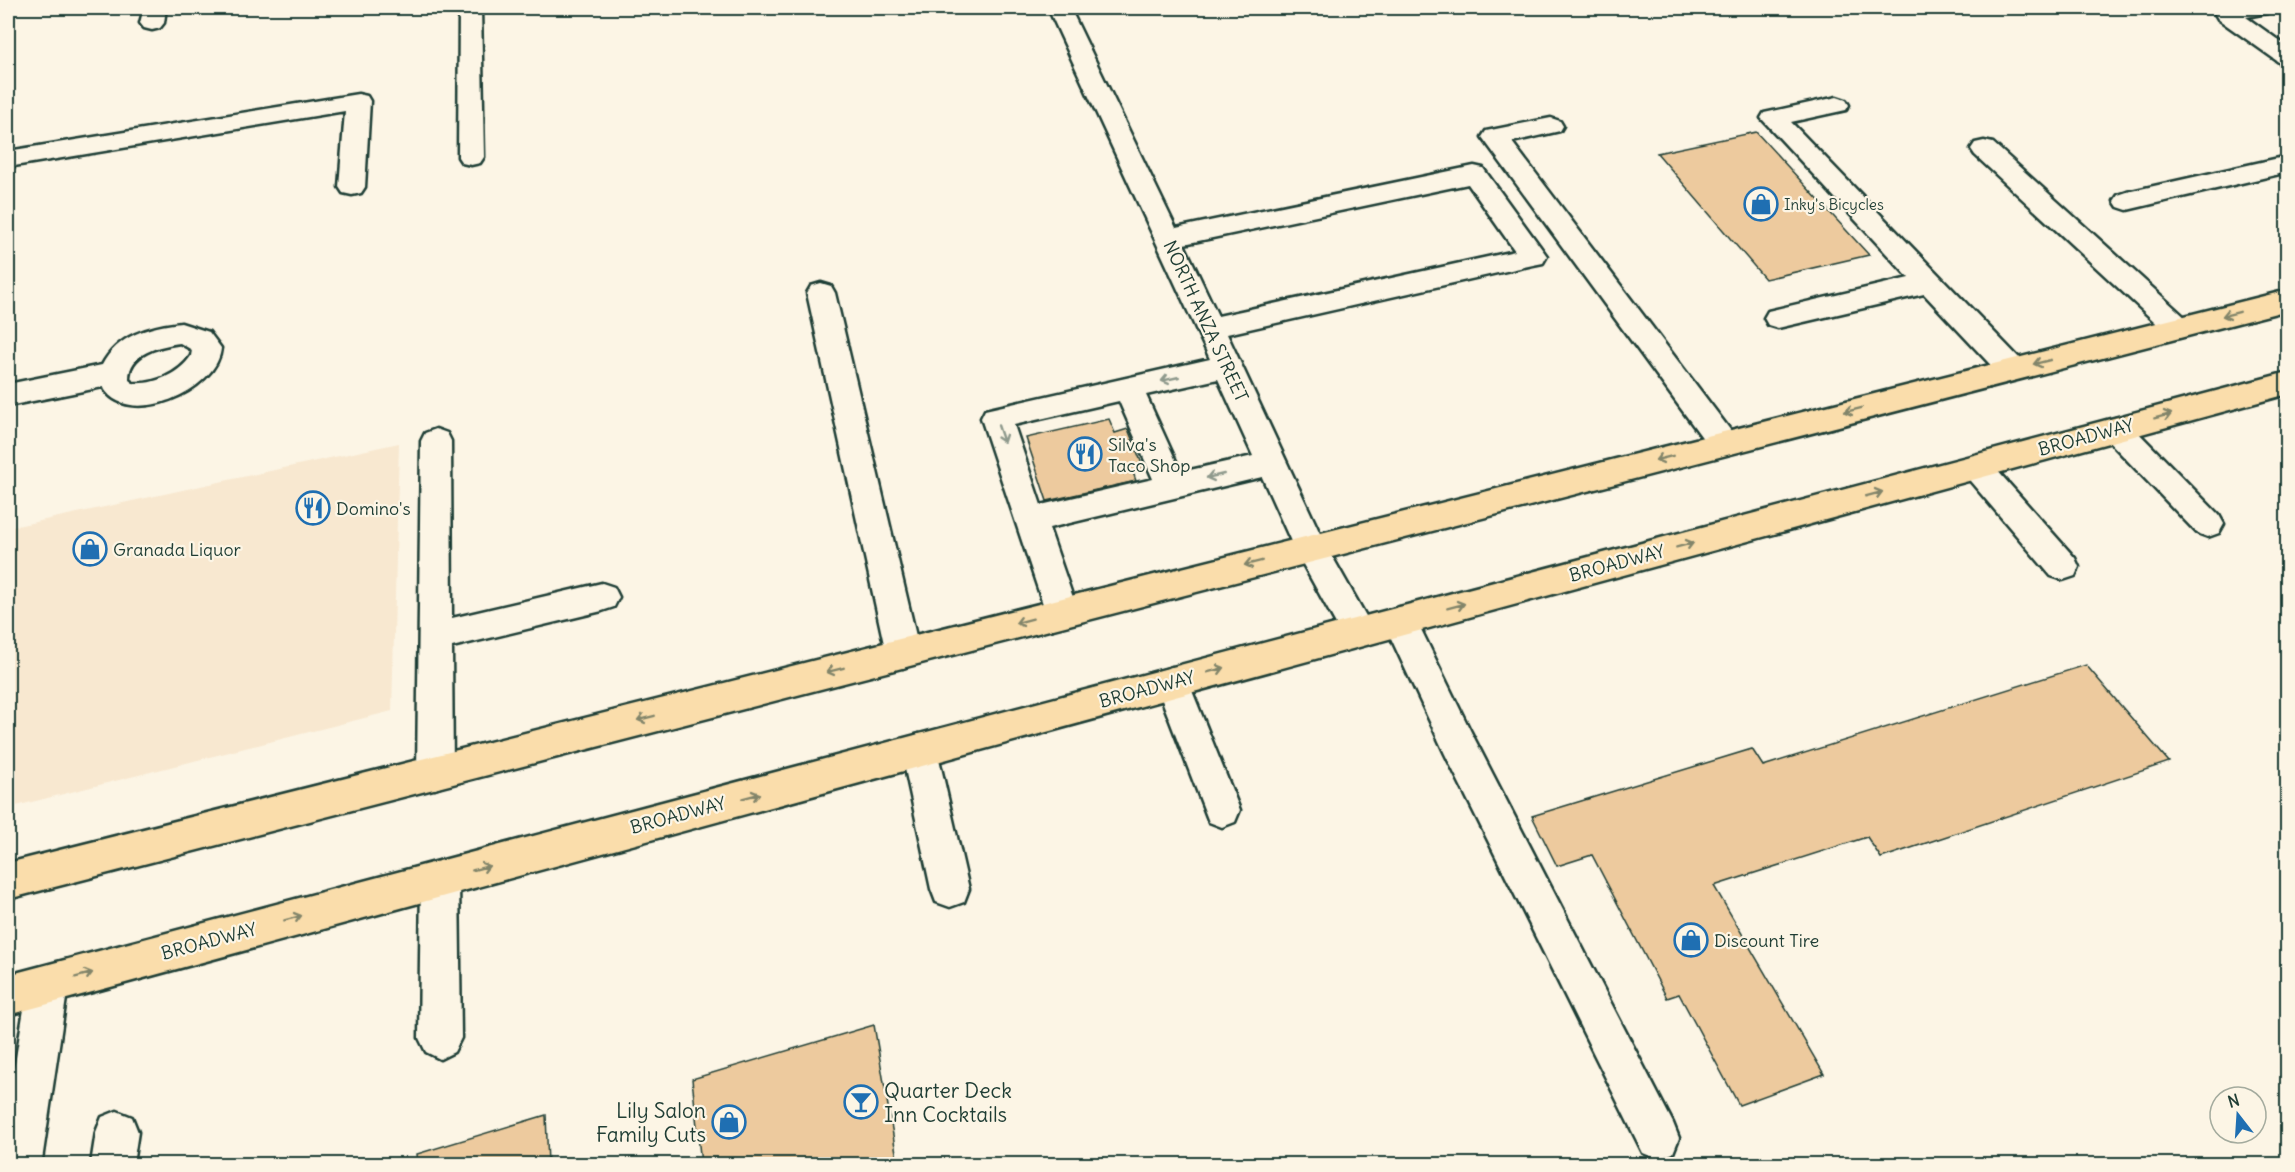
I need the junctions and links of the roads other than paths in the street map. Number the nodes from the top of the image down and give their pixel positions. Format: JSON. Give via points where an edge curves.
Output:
{"nodes":[{"id":1,"x":470,"y":8,"type":"edge"},
{"id":2,"x":1059,"y":8,"type":"edge"},
{"id":3,"x":2259,"y":8,"type":"edge"},
{"id":4,"x":2288,"y":58,"type":"edge"},
{"id":5,"x":1837,"y":105,"type":"dead end"},
{"id":6,"x":1551,"y":126,"type":"dead end"},
{"id":7,"x":1984,"y":149,"type":"dead end"},
{"id":8,"x":471,"y":157,"type":"dead end"},
{"id":9,"x":9,"y":163,"type":"edge"},
{"id":10,"x":2288,"y":164,"type":"edge"},
{"id":11,"x":352,"y":187,"type":"dead end"},
{"id":12,"x":2127,"y":201,"type":"dead end"},
{"id":13,"x":1167,"y":239,"type":"junction"},
{"id":14,"x":1930,"y":283,"type":"junction"},
{"id":15,"x":821,"y":292,"type":"dead end"},
{"id":16,"x":2288,"y":300,"type":"edge"},
{"id":17,"x":1778,"y":318,"type":"dead end"},
{"id":18,"x":2178,"y":327,"type":"junction"},
{"id":19,"x":1210,"y":328,"type":"junction"},
{"id":20,"x":1227,"y":366,"type":"junction"},
{"id":21,"x":2012,"y":369,"type":"junction"},
{"id":22,"x":113,"y":374,"type":"dead end"},
{"id":23,"x":2288,"y":383,"type":"edge"},
{"id":24,"x":1128,"y":389,"type":"junction"},
{"id":25,"x":8,"y":395,"type":"edge"},
{"id":26,"x":2116,"y":429,"type":"junction"},
{"id":27,"x":436,"y":441,"type":"dead end"},
{"id":28,"x":1723,"y":443,"type":"junction"},
{"id":29,"x":1272,"y":463,"type":"junction"},
{"id":30,"x":1976,"y":467,"type":"junction"},
{"id":31,"x":1172,"y":486,"type":"junction"},
{"id":32,"x":1031,"y":520,"type":"junction"},
{"id":33,"x":2208,"y":524,"type":"dead end"},
{"id":34,"x":1310,"y":549,"type":"junction"},
{"id":35,"x":2063,"y":567,"type":"dead end"},
{"id":36,"x":602,"y":597,"type":"dead end"},
{"id":37,"x":1061,"y":612,"type":"junction"},
{"id":38,"x":1400,"y":621,"type":"junction"},
{"id":39,"x":1358,"y":632,"type":"junction"},
{"id":40,"x":435,"y":637,"type":"junction"},
{"id":41,"x":903,"y":652,"type":"junction"},
{"id":42,"x":1172,"y":682,"type":"junction"},
{"id":43,"x":919,"y":750,"type":"junction"},
{"id":44,"x":435,"y":772,"type":"junction"},
{"id":45,"x":1222,"y":810,"type":"dead end"},
{"id":46,"x":440,"y":879,"type":"junction"},
{"id":47,"x":8,"y":881,"type":"edge"},
{"id":48,"x":950,"y":889,"type":"dead end"},
{"id":49,"x":48,"y":985,"type":"junction"},
{"id":50,"x":8,"y":995,"type":"edge"},
{"id":51,"x":440,"y":1038,"type":"dead end"},
{"id":52,"x":1658,"y":1138,"type":"dead end"},
{"id":53,"x":20,"y":1160,"type":"dead end"}],
"edges":[{"from":1,"to":8,"type":"street"},
{"from":2,"to":13,"type":"street","name":"NORTH ANZA STREET"},
{"from":3,"to":4,"type":"street","via":[[2226,14]]},
{"from":5,"to":14,"type":"street","via":[[1773,118]]},
{"from":6,"to":28,"type":"street","via":[[1495,137]]},
{"from":7,"to":18,"type":"street"},
{"from":9,"to":11,"type":"street","via":[[358,101]]},
{"from":10,"to":12,"type":"street"},
{"from":13,"to":19,"type":"street","name":"NORTH ANZA STREET"},
{"from":13,"to":19,"type":"street","via":[[1474,174],[1533,256]]},
{"from":14,"to":17,"type":"street"},
{"from":14,"to":21,"type":"street"},
{"from":15,"to":41,"type":"street"},
{"from":16,"to":18,"type":"main road","one_way":true},
{"from":18,"to":21,"type":"main road","one_way":true},
{"from":19,"to":20,"type":"street","name":"NORTH ANZA STREET"},
{"from":20,"to":24,"type":"street","one_way":true},
{"from":20,"to":29,"type":"street","name":"NORTH ANZA STREET"},
{"from":21,"to":28,"type":"main road","one_way":true},
{"from":22,"to":25,"type":"street"},
{"from":26,"to":23,"type":"main road","name":"BROADWAY","one_way":true},
{"from":24,"to":31,"type":"street"},
{"from":24,"to":32,"type":"street","one_way":true,"via":[[996,418]]},
{"from":26,"to":30,"type":"main road","name":"BROADWAY"},
{"from":26,"to":33,"type":"street"},
{"from":27,"to":40,"type":"street"},
{"from":28,"to":34,"type":"main road","one_way":true},
{"from":29,"to":31,"type":"street","one_way":true},
{"from":29,"to":34,"type":"street","name":"NORTH ANZA STREET"},
{"from":30,"to":35,"type":"street"},
{"from":38,"to":30,"type":"main road","name":"BROADWAY","one_way":true},
{"from":31,"to":32,"type":"street"},
{"from":32,"to":37,"type":"street"},
{"from":34,"to":37,"type":"main road","one_way":true},
{"from":34,"to":39,"type":"street","name":"NORTH ANZA STREET"},
{"from":36,"to":40,"type":"street"},
{"from":37,"to":41,"type":"main road","one_way":true},
{"from":38,"to":39,"type":"main road","name":"BROADWAY"},
{"from":38,"to":52,"type":"street"},
{"from":42,"to":39,"type":"main road","name":"BROADWAY","one_way":true},
{"from":40,"to":44,"type":"street"},
{"from":41,"to":44,"type":"main road","one_way":true},
{"from":42,"to":43,"type":"main road","name":"BROADWAY"},
{"from":42,"to":45,"type":"street"},
{"from":46,"to":43,"type":"main road","name":"BROADWAY","one_way":true},
{"from":43,"to":48,"type":"street"},
{"from":44,"to":47,"type":"main road"},
{"from":49,"to":46,"type":"main road","name":"BROADWAY","one_way":true},
{"from":46,"to":51,"type":"street"},
{"from":49,"to":50,"type":"main road","name":"BROADWAY"},
{"from":49,"to":53,"type":"street"}]}
